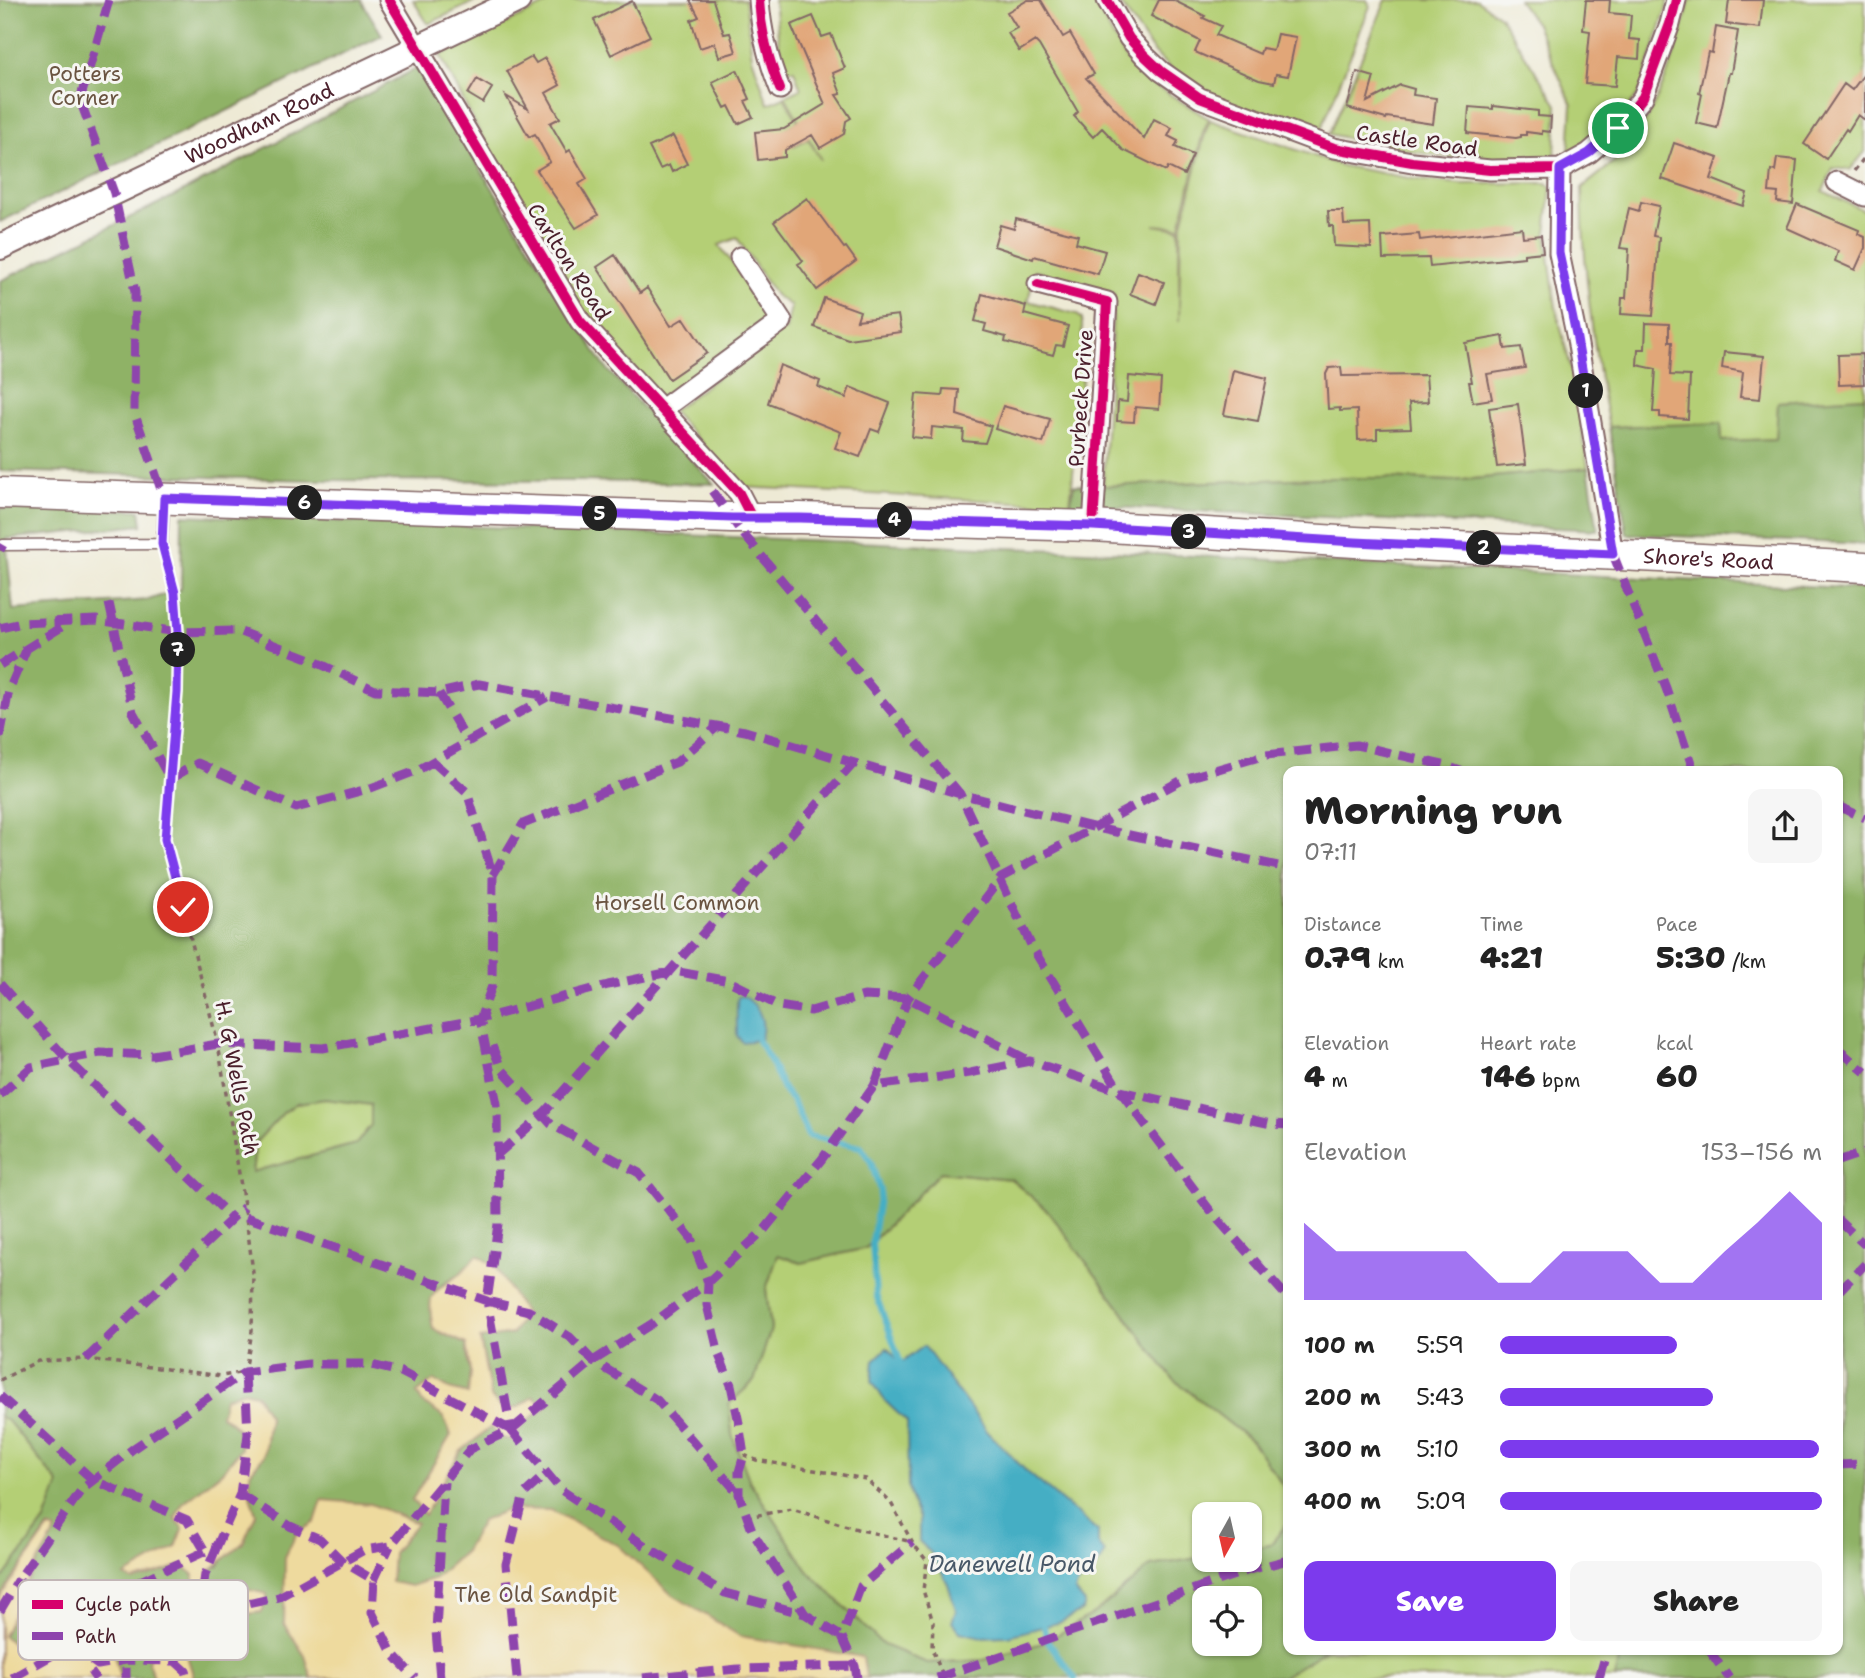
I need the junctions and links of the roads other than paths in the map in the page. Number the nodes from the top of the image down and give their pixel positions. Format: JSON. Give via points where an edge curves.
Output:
{"nodes":[{"id":1,"x":389,"y":0,"type":"edge"},
{"id":2,"x":517,"y":0,"type":"edge"},
{"id":3,"x":759,"y":0,"type":"edge"},
{"id":4,"x":1107,"y":0,"type":"edge"},
{"id":5,"x":1676,"y":0,"type":"edge"},
{"id":6,"x":418,"y":48,"type":"junction"},
{"id":7,"x":779,"y":89,"type":"dead end"},
{"id":8,"x":1560,"y":169,"type":"junction"},
{"id":9,"x":1837,"y":182,"type":"dead end"},
{"id":10,"x":1862,"y":188,"type":"edge"},
{"id":11,"x":0,"y":247,"type":"edge"},
{"id":12,"x":740,"y":257,"type":"dead end"},
{"id":13,"x":1038,"y":284,"type":"dead end"},
{"id":14,"x":661,"y":410,"type":"junction"},
{"id":15,"x":0,"y":493,"type":"edge"},
{"id":16,"x":164,"y":498,"type":"junction"},
{"id":17,"x":752,"y":517,"type":"junction"},
{"id":18,"x":1093,"y":526,"type":"junction"},
{"id":19,"x":3,"y":545,"type":"dead end"},
{"id":20,"x":1613,"y":554,"type":"junction"},
{"id":21,"x":1865,"y":567,"type":"edge"}],
"edges":[{"from":1,"to":6,"type":"street","name":"Carlton Road"},
{"from":2,"to":6,"type":"street","name":"Woodham Road"},
{"from":3,"to":7,"type":"street","via":[[763,38]]},
{"from":4,"to":8,"type":"street","name":"Castle Road","via":[[1129,38],[1161,71],[1200,98],[1265,124],[1334,148],[1412,162],[1490,170]]},
{"from":5,"to":8,"type":"street","name":"Castle Road","via":[[1643,97],[1618,128],[1589,153]]},
{"from":6,"to":11,"type":"street","name":"Woodham Road"},
{"from":6,"to":14,"type":"street","name":"Carlton Road","via":[[580,321]]},
{"from":8,"to":20,"type":"street","via":[[1559,253]]},
{"from":9,"to":10,"type":"street"},
{"from":12,"to":14,"type":"street","via":[[782,321]]},
{"from":13,"to":18,"type":"street","name":"Purbeck Drive","via":[[1107,302]]},
{"from":14,"to":17,"type":"street","name":"Carlton Road","via":[[739,493]]},
{"from":15,"to":16,"type":"main road","name":"Shore's Road"},
{"from":16,"to":17,"type":"main road","name":"Shore's Road"},
{"from":16,"to":19,"type":"lane","via":[[162,544]]},
{"from":17,"to":18,"type":"main road","name":"Shore's Road"},
{"from":18,"to":20,"type":"main road","name":"Shore's Road"},
{"from":20,"to":21,"type":"main road","name":"Shore's Road"}]}
